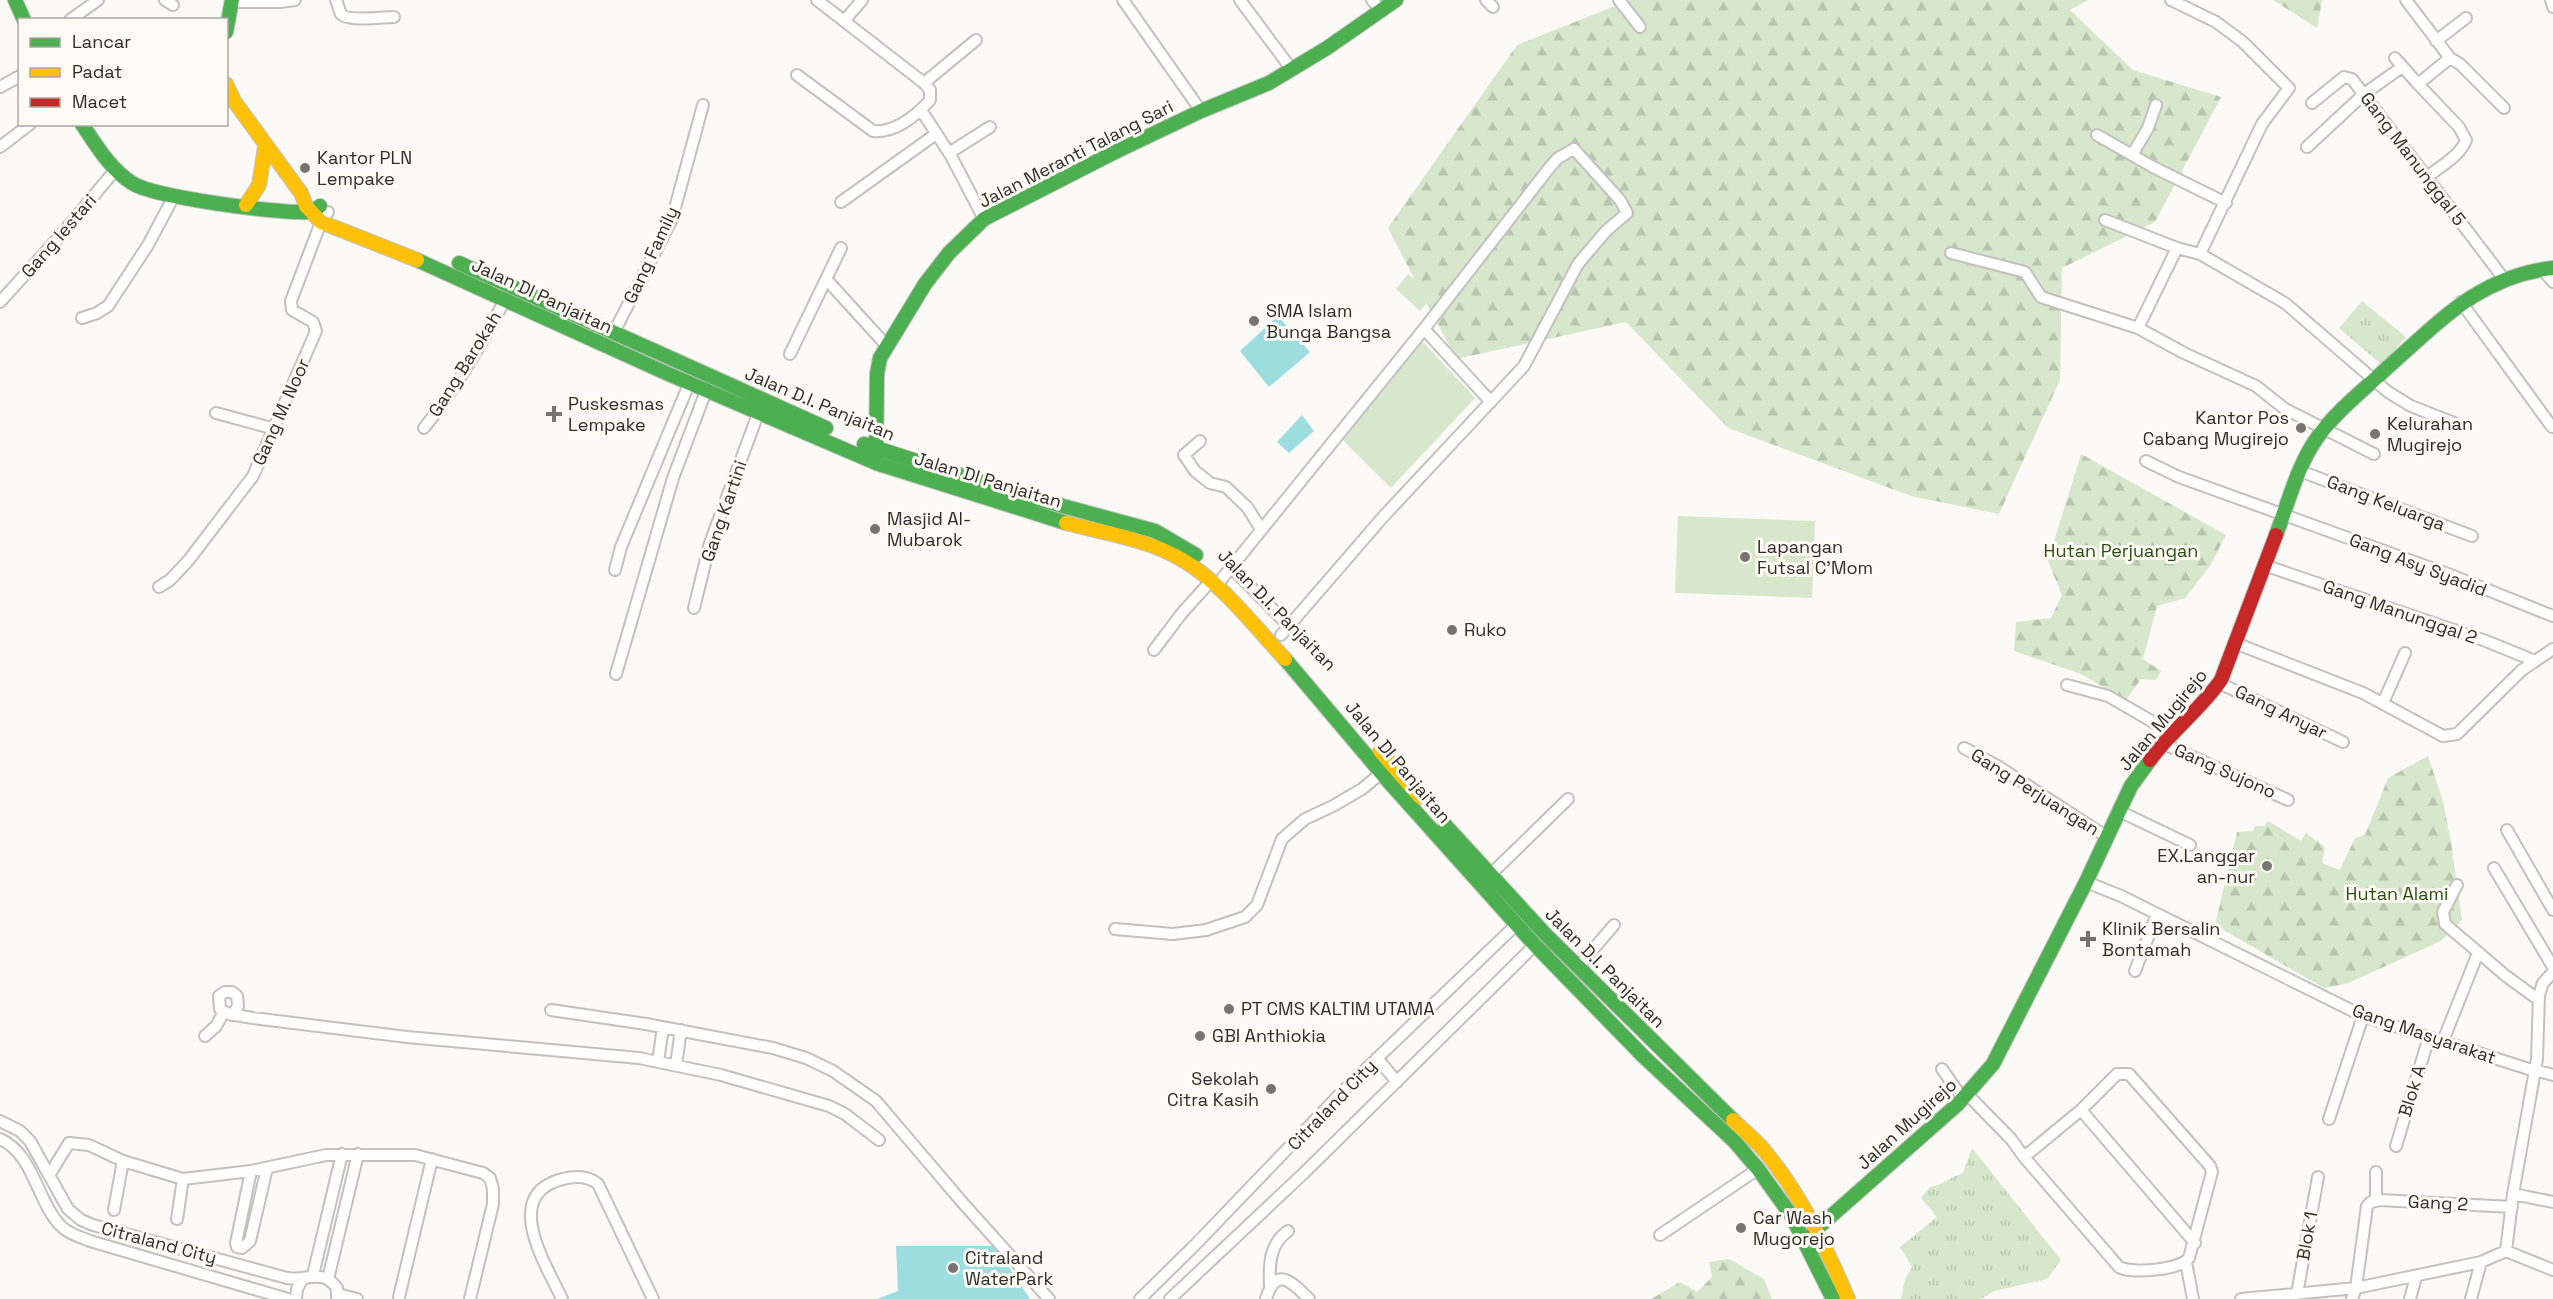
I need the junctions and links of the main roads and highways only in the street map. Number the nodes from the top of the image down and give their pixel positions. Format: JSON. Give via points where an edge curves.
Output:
{"nodes":[{"id":1,"x":15,"y":0,"type":"edge"},
{"id":2,"x":1396,"y":0,"type":"edge"},
{"id":3,"x":232,"y":1,"type":"edge"},
{"id":4,"x":1377,"y":5,"type":"edge"},
{"id":5,"x":23,"y":18,"type":"edge"},
{"id":6,"x":228,"y":22,"type":"edge"},
{"id":7,"x":228,"y":88,"type":"edge"},
{"id":8,"x":82,"y":126,"type":"edge"},
{"id":9,"x":265,"y":147,"type":"junction"},
{"id":10,"x":246,"y":205,"type":"junction"},
{"id":11,"x":320,"y":213,"type":"junction"},
{"id":12,"x":2547,"y":268,"type":"edge"},
{"id":13,"x":672,"y":360,"type":"junction"},
{"id":14,"x":666,"y":373,"type":"junction"},
{"id":15,"x":876,"y":456,"type":"junction"},
{"id":16,"x":1220,"y":578,"type":"junction"},
{"id":17,"x":1387,"y":768,"type":"junction"},
{"id":18,"x":1809,"y":1235,"type":"junction"},
{"id":19,"x":1833,"y":1299,"type":"edge"},
{"id":20,"x":1848,"y":1299,"type":"edge"}],
"edges":[{"from":1,"to":5,"type":"main road"},
{"from":2,"to":4,"type":"main road","name":"Jalan Meranti Talang Sari"},
{"from":3,"to":6,"type":"main road"},
{"from":4,"to":15,"type":"main road","name":"Jalan Meranti Talang Sari","via":[[1269,83],[1201,111],[984,219],[949,252],[914,300],[880,358]]},
{"from":7,"to":9,"type":"main road"},
{"from":8,"to":10,"type":"main road","via":[[103,155],[135,185],[174,196]]},
{"from":9,"to":10,"type":"main road","via":[[259,185]]},
{"from":9,"to":11,"type":"main road"},
{"from":10,"to":11,"type":"main road"},
{"from":11,"to":13,"type":"main road","name":"Jalan D.I. Panjaitan","via":[[458,263]]},
{"from":11,"to":14,"type":"main road","name":"Jalan DI Panjaitan"},
{"from":12,"to":18,"type":"main road","name":"Jalan Mugirejo","via":[[2504,279],[2461,302],[2324,430],[2300,471],[2219,683],[2167,738],[2131,786],[1998,1057],[1966,1097]]},
{"from":13,"to":14,"type":"main road"},
{"from":13,"to":15,"type":"main road","name":"Jalan D.I. Panjaitan"},
{"from":14,"to":15,"type":"main road","name":"Jalan DI Panjaitan","via":[[758,414]]},
{"from":15,"to":16,"type":"main road","name":"Jalan DI Panjaitan","via":[[1038,516],[1142,543]]},
{"from":16,"to":17,"type":"main road","name":"Jalan DI Panjaitan","via":[[1301,676]]},
{"from":16,"to":17,"type":"main road","name":"Jalan D.I. Panjaitan","via":[[1252,598],[1284,630]]},
{"from":17,"to":18,"type":"main road","name":"Jalan DI Panjaitan","via":[[1516,925],[1644,1057],[1735,1142]]},
{"from":17,"to":18,"type":"main road","name":"Jalan D.I. Panjaitan","via":[[1546,935],[1762,1149],[1787,1182]]},
{"from":18,"to":19,"type":"main road"},
{"from":18,"to":20,"type":"main road","name":"Jalan D.I. Panjaitan","via":[[1839,1277]]}]}
